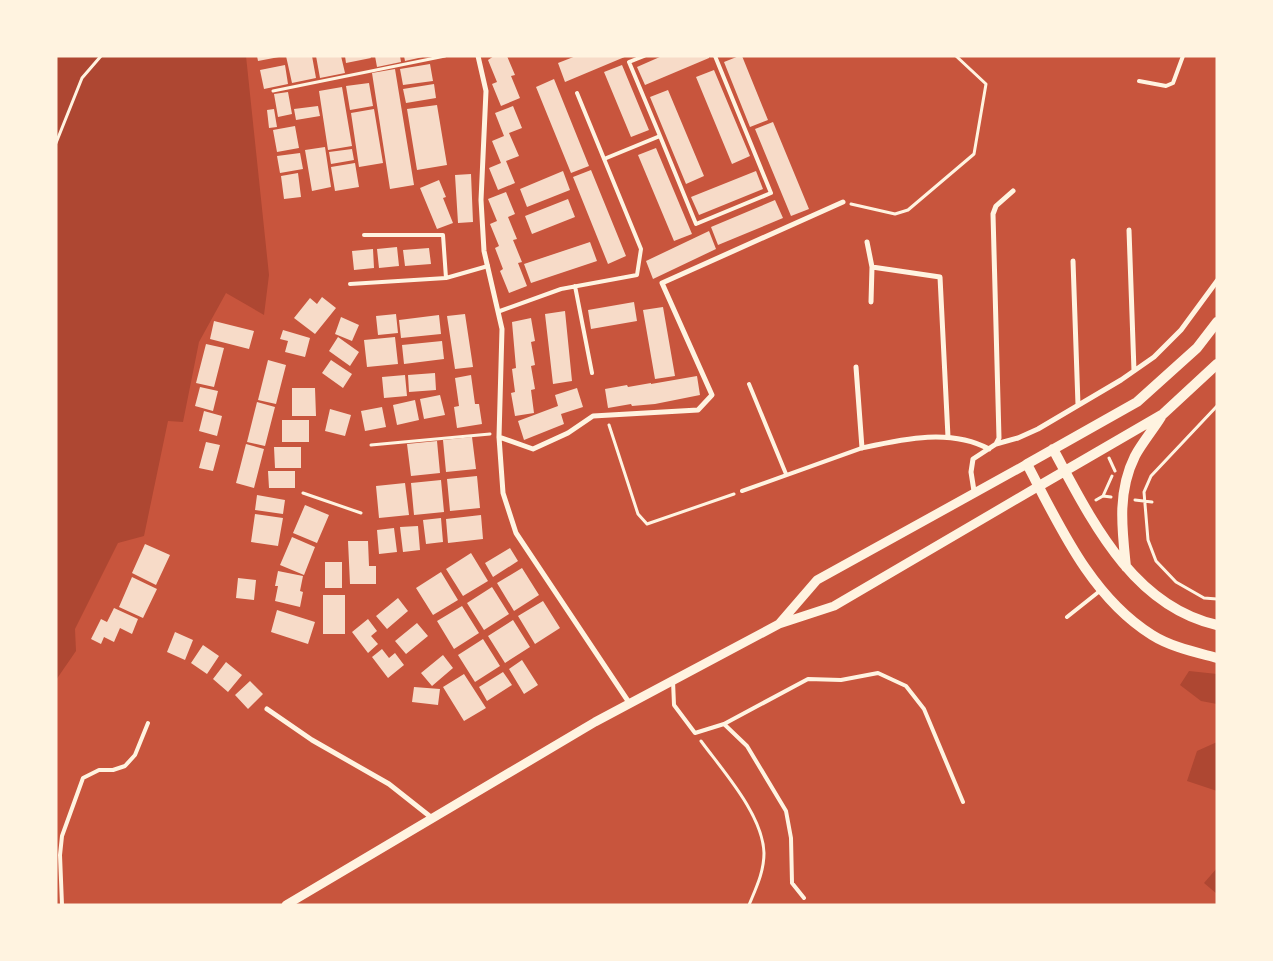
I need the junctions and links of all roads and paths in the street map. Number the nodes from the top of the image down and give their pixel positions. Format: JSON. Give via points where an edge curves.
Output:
{"nodes":[{"id":1,"x":101,"y":56,"type":"edge"},
{"id":2,"x":445,"y":56,"type":"edge"},
{"id":3,"x":478,"y":56,"type":"edge"},
{"id":4,"x":644,"y":56,"type":"edge"},
{"id":5,"x":715,"y":56,"type":"edge"},
{"id":6,"x":956,"y":56,"type":"edge"},
{"id":7,"x":1183,"y":56,"type":"edge"},
{"id":8,"x":1139,"y":81,"type":"dead end"},
{"id":9,"x":274,"y":91,"type":"dead end"},
{"id":10,"x":576,"y":93,"type":"dead end"},
{"id":11,"x":660,"y":136,"type":"junction"},
{"id":12,"x":56,"y":143,"type":"edge"},
{"id":13,"x":604,"y":159,"type":"junction"},
{"id":14,"x":1013,"y":191,"type":"dead end"},
{"id":15,"x":843,"y":202,"type":"joint"},
{"id":16,"x":1129,"y":230,"type":"dead end"},
{"id":17,"x":364,"y":235,"type":"dead end"},
{"id":18,"x":867,"y":242,"type":"dead end"},
{"id":19,"x":1073,"y":261,"type":"dead end"},
{"id":20,"x":488,"y":266,"type":"junction"},
{"id":21,"x":872,"y":267,"type":"junction"},
{"id":22,"x":446,"y":278,"type":"junction"},
{"id":23,"x":1217,"y":281,"type":"edge"},
{"id":24,"x":350,"y":284,"type":"dead end"},
{"id":25,"x":575,"y":286,"type":"junction"},
{"id":26,"x":871,"y":302,"type":"dead end"},
{"id":27,"x":500,"y":311,"type":"junction"},
{"id":28,"x":1217,"y":322,"type":"edge"},
{"id":29,"x":1217,"y":364,"type":"edge"},
{"id":30,"x":856,"y":367,"type":"dead end"},
{"id":31,"x":1134,"y":371,"type":"junction"},
{"id":32,"x":592,"y":373,"type":"dead end"},
{"id":33,"x":749,"y":384,"type":"dead end"},
{"id":34,"x":1078,"y":405,"type":"junction"},
{"id":35,"x":1217,"y":406,"type":"edge"},
{"id":36,"x":1163,"y":414,"type":"junction"},
{"id":37,"x":605,"y":415,"type":"junction"},
{"id":38,"x":499,"y":435,"type":"junction"},
{"id":39,"x":948,"y":437,"type":"junction"},
{"id":40,"x":996,"y":444,"type":"junction"},
{"id":41,"x":371,"y":445,"type":"dead end"},
{"id":42,"x":862,"y":448,"type":"junction"},
{"id":43,"x":989,"y":449,"type":"junction"},
{"id":44,"x":1053,"y":449,"type":"junction"},
{"id":45,"x":1027,"y":464,"type":"junction"},
{"id":46,"x":1065,"y":471,"type":"junction"},
{"id":47,"x":786,"y":474,"type":"junction"},
{"id":48,"x":1039,"y":486,"type":"junction"},
{"id":49,"x":742,"y":491,"type":"joint"},
{"id":50,"x":974,"y":491,"type":"junction"},
{"id":51,"x":303,"y":494,"type":"dead end"},
{"id":52,"x":1139,"y":501,"type":"dead end"},
{"id":53,"x":1145,"y":501,"type":"junction"},
{"id":54,"x":1152,"y":502,"type":"dead end"},
{"id":55,"x":361,"y":513,"type":"dead end"},
{"id":56,"x":1126,"y":568,"type":"junction"},
{"id":57,"x":1101,"y":590,"type":"junction"},
{"id":58,"x":1217,"y":599,"type":"edge"},
{"id":59,"x":1067,"y":617,"type":"dead end"},
{"id":60,"x":779,"y":624,"type":"junction"},
{"id":61,"x":1217,"y":625,"type":"edge"},
{"id":62,"x":1217,"y":658,"type":"edge"},
{"id":63,"x":673,"y":681,"type":"junction"},
{"id":64,"x":630,"y":704,"type":"junction"},
{"id":65,"x":266,"y":709,"type":"dead end"},
{"id":66,"x":148,"y":723,"type":"dead end"},
{"id":67,"x":724,"y":724,"type":"junction"},
{"id":68,"x":695,"y":732,"type":"junction"},
{"id":69,"x":963,"y":802,"type":"dead end"},
{"id":70,"x":432,"y":818,"type":"junction"},
{"id":71,"x":804,"y":898,"type":"dead end"},
{"id":72,"x":62,"y":905,"type":"edge"},
{"id":73,"x":286,"y":905,"type":"edge"},
{"id":74,"x":750,"y":905,"type":"edge"}],
"edges":[{"from":1,"to":12,"type":"path","via":[[82,78]]},
{"from":2,"to":9,"type":"path"},
{"from":3,"to":20,"type":"street","via":[[486,91],[481,200]]},
{"from":4,"to":11,"type":"lane","via":[[630,62]]},
{"from":5,"to":11,"type":"lane","via":[[771,193],[696,224]]},
{"from":6,"to":15,"type":"path","via":[[986,84],[974,154],[908,210],[895,214]]},
{"from":7,"to":8,"type":"lane","via":[[1173,83],[1166,86]]},
{"from":10,"to":13,"type":"lane"},
{"from":11,"to":13,"type":"lane"},
{"from":13,"to":25,"type":"lane","via":[[640,249],[637,275]]},
{"from":14,"to":40,"type":"street","via":[[996,206],[993,214],[999,438]]},
{"from":15,"to":37,"type":"street","via":[[662,283],[712,395],[698,410]]},
{"from":16,"to":31,"type":"street"},
{"from":17,"to":22,"type":"lane","via":[[443,235]]},
{"from":18,"to":21,"type":"street"},
{"from":19,"to":34,"type":"street"},
{"from":20,"to":22,"type":"lane"},
{"from":20,"to":27,"type":"street"},
{"from":21,"to":26,"type":"street"},
{"from":21,"to":39,"type":"street","via":[[940,277]]},
{"from":22,"to":24,"type":"lane"},
{"from":23,"to":31,"type":"street","via":[[1181,330],[1154,357]]},
{"from":25,"to":27,"type":"lane"},
{"from":25,"to":32,"type":"lane"},
{"from":27,"to":38,"type":"street"},
{"from":28,"to":44,"type":"main road","via":[[1196,348],[1137,402]]},
{"from":29,"to":36,"type":"main road"},
{"from":30,"to":42,"type":"street"},
{"from":31,"to":34,"type":"street"},
{"from":33,"to":47,"type":"lane"},
{"from":34,"to":40,"type":"street","via":[[1018,438]]},
{"from":35,"to":53,"type":"path","via":[[1151,476],[1144,492]]},
{"from":36,"to":46,"type":"main road"},
{"from":36,"to":56,"type":"main road","via":[[1136,455],[1126,478],[1121,526]]},
{"from":37,"to":38,"type":"street","via":[[593,416],[568,433],[533,449]]},
{"from":37,"to":49,"type":"path","via":[[638,514],[647,524]]},
{"from":38,"to":41,"type":"path"},
{"from":38,"to":64,"type":"street","via":[[503,493],[516,533]]},
{"from":39,"to":42,"type":"street","via":[[901,440]]},
{"from":39,"to":43,"type":"street","via":[[978,443]]},
{"from":40,"to":43,"type":"street"},
{"from":42,"to":47,"type":"lane"},
{"from":43,"to":50,"type":"street","via":[[972,463]]},
{"from":44,"to":45,"type":"main road"},
{"from":44,"to":46,"type":"main road"},
{"from":45,"to":48,"type":"main road"},
{"from":45,"to":50,"type":"street"},
{"from":46,"to":48,"type":"main road"},
{"from":46,"to":56,"type":"main road","via":[[1102,536]]},
{"from":47,"to":49,"type":"lane"},
{"from":48,"to":57,"type":"main road"},
{"from":48,"to":60,"type":"street","via":[[834,606]]},
{"from":50,"to":60,"type":"street","via":[[817,580]]},
{"from":51,"to":55,"type":"path"},
{"from":52,"to":53,"type":"path"},
{"from":53,"to":54,"type":"path"},
{"from":53,"to":58,"type":"path","via":[[1148,540],[1156,561],[1176,582],[1204,598]]},
{"from":56,"to":61,"type":"main road","via":[[1157,596],[1197,620]]},
{"from":57,"to":59,"type":"lane"},
{"from":57,"to":62,"type":"main road","via":[[1122,612],[1153,636]]},
{"from":60,"to":63,"type":"street"},
{"from":63,"to":64,"type":"street"},
{"from":63,"to":68,"type":"lane","via":[[674,705]]},
{"from":64,"to":70,"type":"street"},
{"from":65,"to":70,"type":"street","via":[[388,784]]},
{"from":66,"to":72,"type":"lane","via":[[135,755],[125,766],[99,770],[83,778],[62,836]]},
{"from":67,"to":68,"type":"lane"},
{"from":67,"to":69,"type":"lane","via":[[808,679],[842,680],[878,673],[906,686],[924,709]]},
{"from":67,"to":71,"type":"lane","via":[[747,746],[786,811],[792,838],[792,883]]},
{"from":68,"to":74,"type":"path","via":[[757,822],[764,853],[762,874]]},
{"from":70,"to":73,"type":"street"}]}
